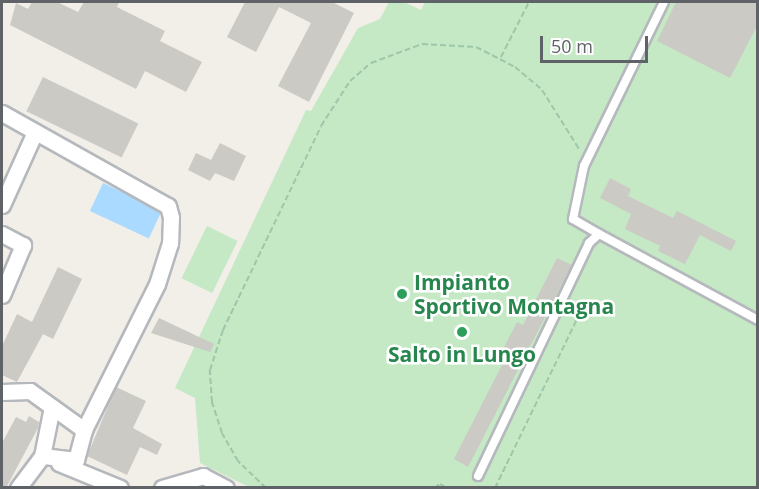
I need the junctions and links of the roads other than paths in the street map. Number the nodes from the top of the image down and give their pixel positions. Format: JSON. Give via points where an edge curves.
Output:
{"nodes":[{"id":1,"x":664,"y":2,"type":"edge"},
{"id":2,"x":2,"y":113,"type":"edge"},
{"id":3,"x":35,"y":132,"type":"junction"},
{"id":4,"x":2,"y":204,"type":"edge"},
{"id":5,"x":2,"y":234,"type":"edge"},
{"id":6,"x":599,"y":234,"type":"junction"},
{"id":7,"x":2,"y":295,"type":"edge"},
{"id":8,"x":758,"y":320,"type":"edge"},
{"id":9,"x":2,"y":392,"type":"edge"},
{"id":10,"x":52,"y":407,"type":"junction"},
{"id":11,"x":84,"y":430,"type":"junction"},
{"id":12,"x":42,"y":456,"type":"junction"},
{"id":13,"x":478,"y":476,"type":"dead end"},
{"id":14,"x":18,"y":488,"type":"edge"},
{"id":15,"x":120,"y":488,"type":"edge"},
{"id":16,"x":162,"y":488,"type":"edge"},
{"id":17,"x":226,"y":488,"type":"edge"}],
"edges":[{"from":1,"to":6,"type":"lane","via":[[584,166],[573,219]]},
{"from":2,"to":3,"type":"street"},
{"from":3,"to":4,"type":"street"},
{"from":3,"to":11,"type":"street","via":[[168,206],[171,217],[170,243],[157,284]]},
{"from":5,"to":7,"type":"street","via":[[23,245]]},
{"from":6,"to":8,"type":"lane"},
{"from":6,"to":13,"type":"lane","via":[[589,243]]},
{"from":9,"to":10,"type":"street","via":[[30,391]]},
{"from":10,"to":11,"type":"street"},
{"from":10,"to":12,"type":"street"},
{"from":11,"to":12,"type":"street","via":[[76,460]]},
{"from":12,"to":14,"type":"street"},
{"from":12,"to":15,"type":"street"},
{"from":16,"to":17,"type":"street","via":[[203,476]]}]}
